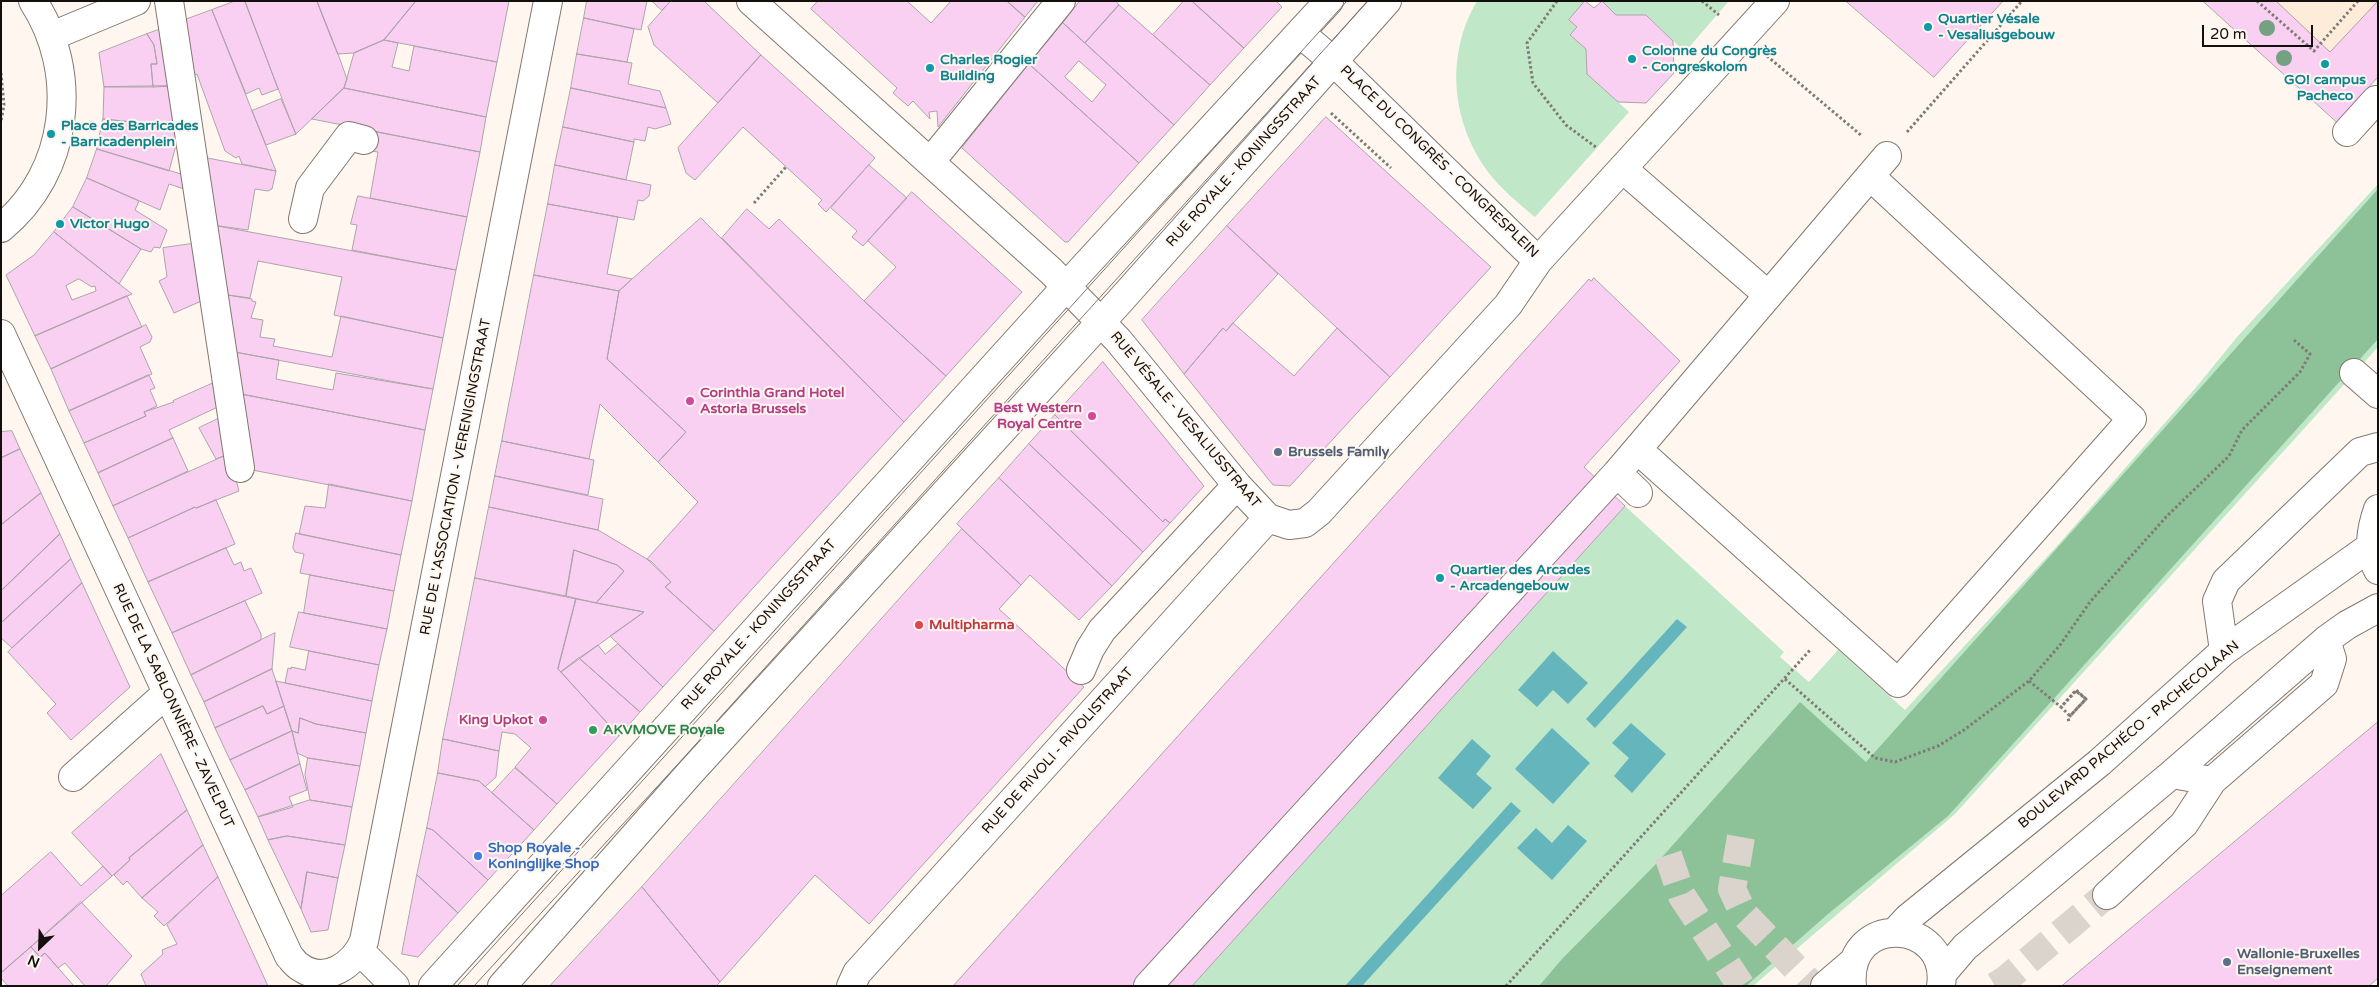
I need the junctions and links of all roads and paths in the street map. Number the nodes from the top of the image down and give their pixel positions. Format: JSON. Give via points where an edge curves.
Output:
{"nodes":[{"id":1,"x":33,"y":1,"type":"edge"},
{"id":2,"x":136,"y":1,"type":"edge"},
{"id":3,"x":170,"y":1,"type":"edge"},
{"id":4,"x":548,"y":1,"type":"edge"},
{"id":5,"x":751,"y":1,"type":"edge"},
{"id":6,"x":1061,"y":1,"type":"edge"},
{"id":7,"x":1329,"y":1,"type":"edge"},
{"id":8,"x":1387,"y":1,"type":"edge"},
{"id":9,"x":1558,"y":1,"type":"edge"},
{"id":10,"x":1776,"y":1,"type":"edge"},
{"id":11,"x":2022,"y":1,"type":"edge"},
{"id":12,"x":2257,"y":1,"type":"edge"},
{"id":13,"x":2358,"y":1,"type":"edge"},
{"id":14,"x":1300,"y":33,"type":"junction"},
{"id":15,"x":52,"y":36,"type":"junction"},
{"id":16,"x":1770,"y":59,"type":"dead end"},
{"id":17,"x":1334,"y":61,"type":"junction"},
{"id":18,"x":1,"y":73,"type":"edge"},
{"id":19,"x":2373,"y":97,"type":"edge"},
{"id":20,"x":1328,"y":111,"type":"dead end"},
{"id":21,"x":1,"y":121,"type":"edge"},
{"id":22,"x":1856,"y":131,"type":"dead end"},
{"id":23,"x":2347,"y":132,"type":"dead end"},
{"id":24,"x":364,"y":140,"type":"dead end"},
{"id":25,"x":931,"y":161,"type":"junction"},
{"id":26,"x":1879,"y":166,"type":"junction"},
{"id":27,"x":786,"y":167,"type":"dead end"},
{"id":28,"x":1623,"y":169,"type":"junction"},
{"id":29,"x":1393,"y":170,"type":"dead end"},
{"id":30,"x":754,"y":203,"type":"dead end"},
{"id":31,"x":303,"y":219,"type":"dead end"},
{"id":32,"x":1,"y":228,"type":"edge"},
{"id":33,"x":1538,"y":261,"type":"junction"},
{"id":34,"x":1066,"y":287,"type":"junction"},
{"id":35,"x":1768,"y":295,"type":"junction"},
{"id":36,"x":1101,"y":322,"type":"junction"},
{"id":37,"x":1,"y":334,"type":"edge"},
{"id":38,"x":2294,"y":340,"type":"dead end"},
{"id":39,"x":2354,"y":373,"type":"dead end"},
{"id":40,"x":2378,"y":394,"type":"edge"},
{"id":41,"x":2378,"y":447,"type":"edge"},
{"id":42,"x":1638,"y":450,"type":"junction"},
{"id":43,"x":240,"y":468,"type":"dead end"},
{"id":44,"x":1617,"y":473,"type":"junction"},
{"id":45,"x":1237,"y":485,"type":"junction"},
{"id":46,"x":1638,"y":493,"type":"dead end"},
{"id":47,"x":2378,"y":509,"type":"edge"},
{"id":48,"x":1268,"y":518,"type":"junction"},
{"id":49,"x":2374,"y":558,"type":"edge"},
{"id":50,"x":2378,"y":608,"type":"edge"},
{"id":51,"x":2326,"y":640,"type":"junction"},
{"id":52,"x":1804,"y":643,"type":"dead end"},
{"id":53,"x":2224,"y":651,"type":"junction"},
{"id":54,"x":1081,"y":670,"type":"dead end"},
{"id":55,"x":1785,"y":679,"type":"junction"},
{"id":56,"x":2029,"y":681,"type":"junction"},
{"id":57,"x":167,"y":693,"type":"junction"},
{"id":58,"x":2069,"y":722,"type":"dead end"},
{"id":59,"x":2172,"y":774,"type":"junction"},
{"id":60,"x":73,"y":777,"type":"dead end"},
{"id":61,"x":2212,"y":781,"type":"junction"},
{"id":62,"x":2107,"y":894,"type":"tunnel mouth"},
{"id":63,"x":1895,"y":932,"type":"junction"},
{"id":64,"x":360,"y":952,"type":"junction"},
{"id":65,"x":1853,"y":974,"type":"edge"},
{"id":66,"x":1941,"y":980,"type":"edge"},
{"id":67,"x":395,"y":986,"type":"edge"},
{"id":68,"x":432,"y":986,"type":"edge"},
{"id":69,"x":502,"y":986,"type":"edge"},
{"id":70,"x":851,"y":986,"type":"edge"},
{"id":71,"x":1148,"y":986,"type":"edge"},
{"id":72,"x":1506,"y":986,"type":"edge"},
{"id":73,"x":1825,"y":986,"type":"edge"}],
"edges":[{"from":1,"to":15,"type":"street"},
{"from":2,"to":15,"type":"street"},
{"from":3,"to":43,"type":"street"},
{"from":4,"to":64,"type":"street","name":"RUE DE L'ASSOCIATION - VERENIGINGSTRAAT","via":[[450,511]]},
{"from":5,"to":25,"type":"street"},
{"from":6,"to":25,"type":"street"},
{"from":7,"to":14,"type":"street","name":"RUE ROYALE - KONINGSSTRAAT"},
{"from":8,"to":17,"type":"street","name":"RUE ROYALE - KONINGSSTRAAT"},
{"from":9,"to":28,"type":"path","via":[[1527,43],[1533,83],[1566,125]]},
{"from":10,"to":28,"type":"street","name":"PLACE DU CONGRÈS - CONGRESPLEIN"},
{"from":11,"to":26,"type":"path"},
{"from":12,"to":13,"type":"path","via":[[2314,52]]},
{"from":14,"to":17,"type":"street","name":"PLACE DU CONGRÈS - CONGRESPLEIN"},
{"from":14,"to":34,"type":"street","name":"RUE ROYALE - KONINGSSTRAAT"},
{"from":15,"to":32,"type":"street","via":[[62,86],[58,137],[39,185],[24,206]]},
{"from":16,"to":22,"type":"path"},
{"from":17,"to":33,"type":"street","name":"PLACE DU CONGRÈS - CONGRESPLEIN"},
{"from":17,"to":36,"type":"street","name":"RUE ROYALE - KONINGSSTRAAT"},
{"from":18,"to":21,"type":"path","via":[[4,105]]},
{"from":19,"to":23,"type":"street"},
{"from":20,"to":29,"type":"path"},
{"from":24,"to":31,"type":"street","via":[[349,136],[310,188]]},
{"from":25,"to":34,"type":"street"},
{"from":26,"to":35,"type":"street"},
{"from":26,"to":42,"type":"street","via":[[2132,419],[1898,683]]},
{"from":27,"to":30,"type":"path"},
{"from":28,"to":33,"type":"street","name":"PLACE DU CONGRÈS - CONGRESPLEIN"},
{"from":28,"to":35,"type":"street"},
{"from":33,"to":48,"type":"street","via":[[1508,305],[1319,512],[1305,523],[1289,525]]},
{"from":34,"to":36,"type":"street"},
{"from":34,"to":68,"type":"street","name":"RUE ROYALE - KONINGSSTRAAT"},
{"from":35,"to":42,"type":"street"},
{"from":36,"to":45,"type":"street","name":"RUE VÉSALE - VESALIUSSTRAAT"},
{"from":36,"to":69,"type":"street","name":"RUE ROYALE - KONINGSSTRAAT"},
{"from":37,"to":57,"type":"street","name":"RUE DE LA SABLONNIÈRE - ZAVELPUT"},
{"from":38,"to":56,"type":"path","via":[[2310,354],[2300,372],[2242,430],[2229,456],[2167,516],[2096,595]]},
{"from":39,"to":40,"type":"street"},
{"from":41,"to":53,"type":"street","via":[[2360,452],[2226,581],[2217,601]]},
{"from":42,"to":44,"type":"street"},
{"from":44,"to":46,"type":"street"},
{"from":44,"to":71,"type":"street"},
{"from":45,"to":48,"type":"street","name":"RUE VÉSALE - VESALIUSSTRAAT"},
{"from":45,"to":54,"type":"street","via":[[1102,630]]},
{"from":47,"to":49,"type":"street","via":[[2372,526]]},
{"from":48,"to":70,"type":"street","name":"RUE DE RIVOLI - RIVOLISTRAAT","via":[[857,973]]},
{"from":49,"to":53,"type":"street","name":"BOULEVARD PACHÉCO - PACHECOLAAN"},
{"from":50,"to":51,"type":"street"},
{"from":51,"to":59,"type":"street"},
{"from":51,"to":61,"type":"street","via":[[2332,659],[2324,684]]},
{"from":52,"to":55,"type":"path","via":[[1811,649]]},
{"from":53,"to":63,"type":"street","name":"BOULEVARD PACHÉCO - PACHECOLAAN","via":[[2099,763]]},
{"from":55,"to":56,"type":"path","via":[[1875,758],[1895,762],[1938,746]]},
{"from":55,"to":72,"type":"path"},
{"from":56,"to":58,"type":"path","via":[[2061,708],[2066,702],[2076,691],[2086,699],[2070,716],[2066,711],[2061,707],[2076,690],[2086,699],[2067,720]]},
{"from":57,"to":60,"type":"street"},
{"from":57,"to":64,"type":"street","name":"RUE DE LA SABLONNIÈRE - ZAVELPUT","via":[[289,956],[300,967],[322,974],[344,968]]},
{"from":59,"to":61,"type":"street"},
{"from":59,"to":66,"type":"street","via":[[1966,946]]},
{"from":61,"to":62,"type":"street","via":[[2184,824]]},
{"from":63,"to":65,"type":"street","via":[[1883,933],[1862,946]]},
{"from":63,"to":66,"type":"street","via":[[1908,933],[1932,948]]},
{"from":64,"to":67,"type":"street"},
{"from":65,"to":73,"type":"street"}]}
